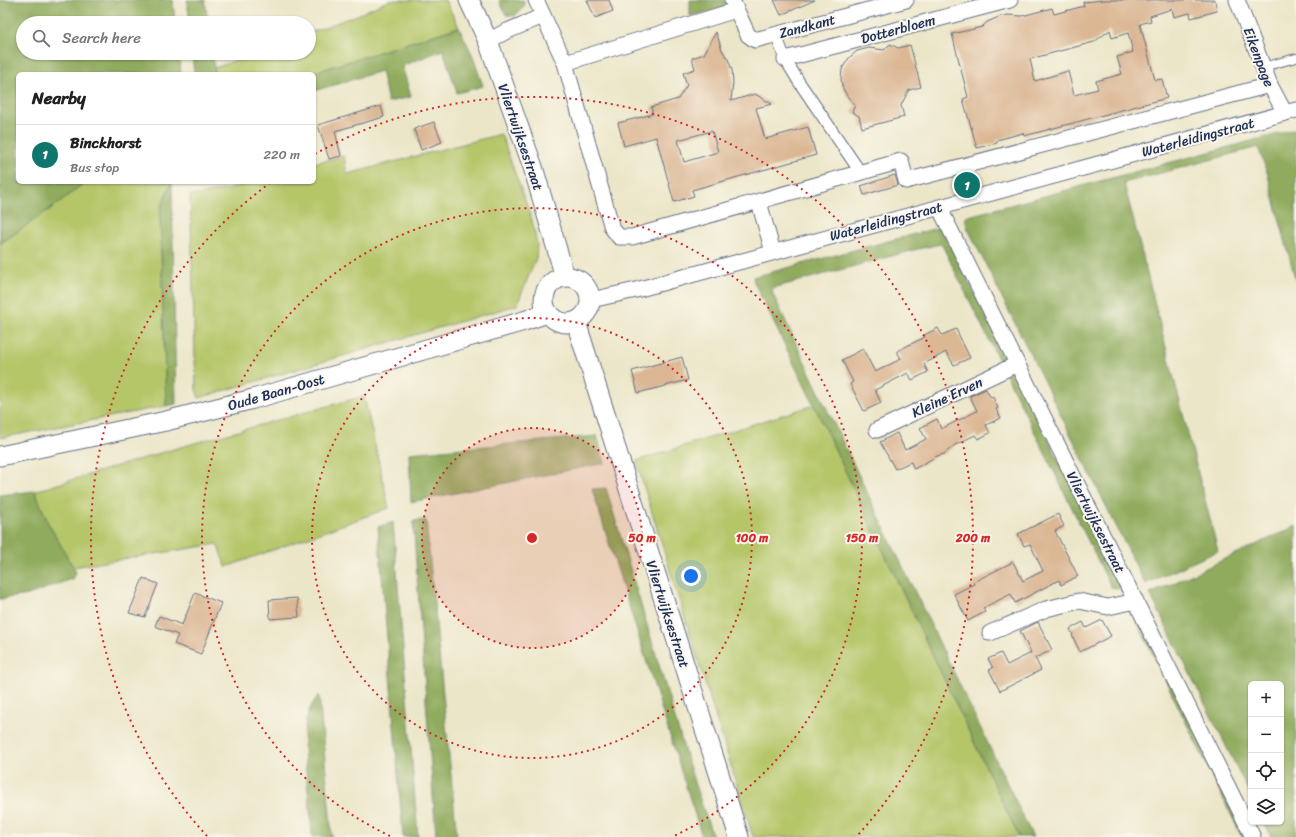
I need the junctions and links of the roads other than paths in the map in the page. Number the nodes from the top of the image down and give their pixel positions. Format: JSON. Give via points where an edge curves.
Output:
{"nodes":[{"id":1,"x":469,"y":0,"type":"edge"},
{"id":2,"x":536,"y":0,"type":"edge"},
{"id":3,"x":906,"y":0,"type":"edge"},
{"id":4,"x":1010,"y":0,"type":"edge"},
{"id":5,"x":1237,"y":0,"type":"edge"},
{"id":6,"x":734,"y":5,"type":"edge"},
{"id":7,"x":954,"y":7,"type":"edge"},
{"id":8,"x":543,"y":16,"type":"junction"},
{"id":9,"x":776,"y":35,"type":"junction"},
{"id":10,"x":488,"y":41,"type":"junction"},
{"id":11,"x":1296,"y":58,"type":"edge"},
{"id":12,"x":785,"y":59,"type":"junction"},
{"id":13,"x":565,"y":63,"type":"junction"},
{"id":14,"x":1263,"y":67,"type":"junction"},
{"id":15,"x":1270,"y":85,"type":"junction"},
{"id":16,"x":1290,"y":112,"type":"edge"},
{"id":17,"x":861,"y":173,"type":"junction"},
{"id":18,"x":758,"y":202,"type":"junction"},
{"id":19,"x":939,"y":207,"type":"junction"},
{"id":20,"x":772,"y":252,"type":"junction"},
{"id":21,"x":565,"y":277,"type":"junction"},
{"id":22,"x":591,"y":300,"type":"junction"},
{"id":23,"x":547,"y":313,"type":"junction"},
{"id":24,"x":576,"y":322,"type":"junction"},
{"id":25,"x":1017,"y":364,"type":"junction"},
{"id":26,"x":877,"y":430,"type":"dead end"},
{"id":27,"x":0,"y":456,"type":"edge"},
{"id":28,"x":1136,"y":602,"type":"junction"},
{"id":29,"x":990,"y":633,"type":"dead end"},
{"id":30,"x":739,"y":837,"type":"edge"},
{"id":31,"x":1253,"y":837,"type":"edge"}],
"edges":[{"from":1,"to":10,"type":"street","name":"Vliertwijksestraat"},
{"from":2,"to":8,"type":"street"},
{"from":3,"to":9,"type":"street","name":"Zandkant"},
{"from":4,"to":7,"type":"street","name":"Dotterbloem"},
{"from":5,"to":14,"type":"street","name":"Eikenpage"},
{"from":6,"to":9,"type":"street","name":"Zandkant","via":[[748,35],[755,40]]},
{"from":6,"to":13,"type":"street"},
{"from":7,"to":12,"type":"street","name":"Dotterbloem"},
{"from":8,"to":10,"type":"street"},
{"from":8,"to":13,"type":"street"},
{"from":9,"to":12,"type":"street"},
{"from":10,"to":21,"type":"street","name":"Vliertwijksestraat","via":[[533,167]]},
{"from":11,"to":14,"type":"lane"},
{"from":12,"to":17,"type":"street"},
{"from":13,"to":18,"type":"street","via":[[612,228],[619,237],[632,237]]},
{"from":14,"to":15,"type":"street","name":"Eikenpage"},
{"from":15,"to":16,"type":"street","name":"Eikenpage"},
{"from":15,"to":17,"type":"street","via":[[906,181],[901,161]]},
{"from":16,"to":19,"type":"street","name":"Waterleidingstraat"},
{"from":17,"to":18,"type":"street"},
{"from":18,"to":20,"type":"street"},
{"from":19,"to":20,"type":"street","name":"Waterleidingstraat"},
{"from":19,"to":25,"type":"street","name":"Vliertwijksestraat"},
{"from":20,"to":22,"type":"street","name":"Waterleidingstraat"},
{"from":21,"to":22,"type":"street","via":[[582,281]]},
{"from":21,"to":23,"type":"street","via":[[551,283],[546,289],[544,305]]},
{"from":22,"to":24,"type":"street","via":[[587,314]]},
{"from":23,"to":24,"type":"street","via":[[565,324]]},
{"from":23,"to":27,"type":"street","name":"Oude Baan-Oost","via":[[253,399],[166,421]]},
{"from":24,"to":30,"type":"street","name":"Vliertwijksestraat"},
{"from":25,"to":26,"type":"street","name":"Kleine Erven"},
{"from":25,"to":28,"type":"street","name":"Vliertwijksestraat"},
{"from":28,"to":29,"type":"street","via":[[1108,607],[1079,601],[1046,609]]},
{"from":28,"to":31,"type":"street","name":"Vliertwijksestraat"}]}
